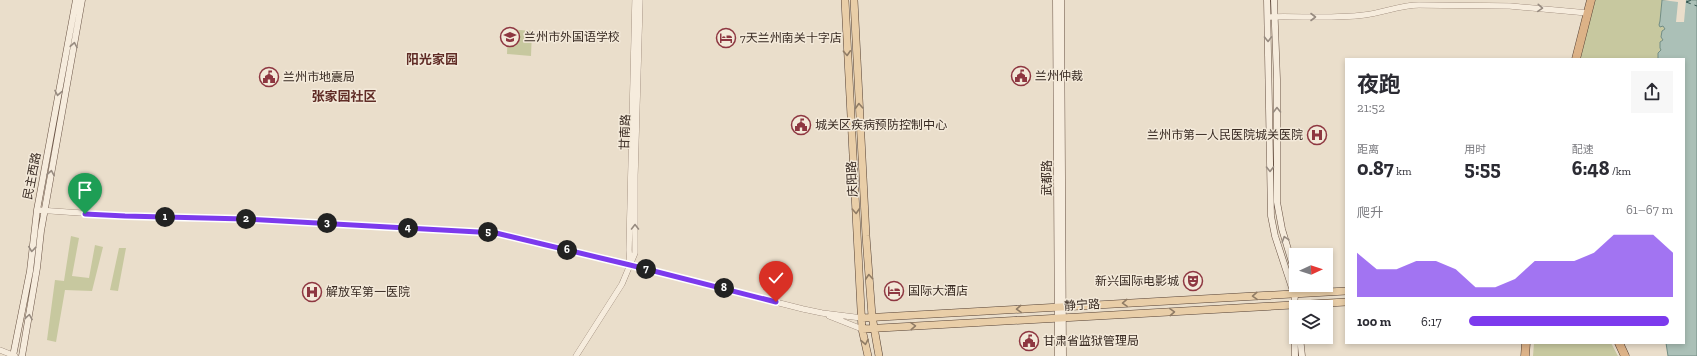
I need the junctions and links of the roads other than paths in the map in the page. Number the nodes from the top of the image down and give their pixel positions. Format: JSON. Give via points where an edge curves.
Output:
{"nodes":[{"id":1,"x":76,"y":0,"type":"edge"},
{"id":2,"x":82,"y":0,"type":"edge"},
{"id":3,"x":635,"y":0,"type":"edge"},
{"id":4,"x":640,"y":0,"type":"edge"},
{"id":5,"x":845,"y":0,"type":"edge"},
{"id":6,"x":854,"y":0,"type":"edge"},
{"id":7,"x":1056,"y":0,"type":"edge"},
{"id":8,"x":1061,"y":0,"type":"edge"},
{"id":9,"x":1267,"y":0,"type":"edge"},
{"id":10,"x":1274,"y":0,"type":"edge"},
{"id":11,"x":1587,"y":0,"type":"edge"},
{"id":12,"x":1591,"y":0,"type":"edge"},
{"id":13,"x":1586,"y":12,"type":"junction"},
{"id":14,"x":1271,"y":17,"type":"junction"},
{"id":15,"x":1572,"y":58,"type":"edge"},
{"id":16,"x":1576,"y":58,"type":"edge"},
{"id":17,"x":37,"y":210,"type":"junction"},
{"id":18,"x":45,"y":211,"type":"junction"},
{"id":19,"x":1289,"y":252,"type":"edge"},
{"id":20,"x":630,"y":265,"type":"junction"},
{"id":21,"x":1345,"y":291,"type":"edge"},
{"id":22,"x":1294,"y":294,"type":"junction"},
{"id":23,"x":1294,"y":300,"type":"edge"},
{"id":24,"x":1345,"y":302,"type":"edge"},
{"id":25,"x":1333,"y":303,"type":"edge"},
{"id":26,"x":1289,"y":306,"type":"edge"},
{"id":27,"x":1060,"y":307,"type":"junction"},
{"id":28,"x":822,"y":313,"type":"junction"},
{"id":29,"x":872,"y":316,"type":"junction"},
{"id":30,"x":862,"y":318,"type":"junction"},
{"id":31,"x":1060,"y":318,"type":"junction"},
{"id":32,"x":862,"y":328,"type":"junction"},
{"id":33,"x":874,"y":328,"type":"junction"},
{"id":34,"x":1295,"y":344,"type":"edge"},
{"id":35,"x":1301,"y":344,"type":"edge"},
{"id":36,"x":1526,"y":344,"type":"edge"},
{"id":37,"x":1619,"y":344,"type":"edge"},
{"id":38,"x":0,"y":350,"type":"edge"},
{"id":39,"x":14,"y":356,"type":"edge"},
{"id":40,"x":22,"y":356,"type":"edge"},
{"id":41,"x":576,"y":356,"type":"edge"},
{"id":42,"x":868,"y":356,"type":"edge"},
{"id":43,"x":878,"y":356,"type":"edge"},
{"id":44,"x":1058,"y":356,"type":"edge"},
{"id":45,"x":1063,"y":356,"type":"edge"},
{"id":46,"x":1295,"y":356,"type":"edge"},
{"id":47,"x":1302,"y":356,"type":"edge"},
{"id":48,"x":1525,"y":356,"type":"edge"},
{"id":49,"x":1624,"y":356,"type":"edge"}],
"edges":[{"from":1,"to":17,"type":"main road","name":"民主西路","one_way":true},
{"from":18,"to":2,"type":"main road","name":"民主西路","one_way":true},
{"from":3,"to":20,"type":"street","name":"甘南路"},
{"from":20,"to":4,"type":"street","name":"甘南路","one_way":true,"via":[[635,253]]},
{"from":5,"to":30,"type":"main road","name":"庆阳路","one_way":true},
{"from":29,"to":6,"type":"main road","name":"庆阳路","one_way":true},
{"from":7,"to":27,"type":"main road","name":"武都路"},
{"from":8,"to":27,"type":"main road","name":"武都路"},
{"from":9,"to":14,"type":"main road"},
{"from":10,"to":14,"type":"main road"},
{"from":11,"to":13,"type":"highway"},
{"from":12,"to":13,"type":"highway"},
{"from":14,"to":13,"type":"street","one_way":true,"via":[[1341,17],[1407,5],[1510,6]]},
{"from":13,"to":15,"type":"highway"},
{"from":13,"to":16,"type":"highway"},
{"from":19,"to":14,"type":"main road","one_way":true,"via":[[1278,202],[1277,79]]},
{"from":14,"to":22,"type":"main road","one_way":true,"via":[[1271,216]]},
{"from":17,"to":18,"type":"street","name":"静宁路"},
{"from":17,"to":39,"type":"main road","name":"民主西路","one_way":true,"via":[[30,271]]},
{"from":18,"to":20,"type":"street","name":"静宁路","via":[[496,233]]},
{"from":40,"to":18,"type":"main road","name":"民主西路","one_way":true},
{"from":20,"to":28,"type":"street","name":"静宁路"},
{"from":20,"to":41,"type":"street","name":"甘南路","via":[[622,284]]},
{"from":21,"to":22,"type":"main road","name":"静宁路"},
{"from":22,"to":23,"type":"main road"},
{"from":22,"to":27,"type":"main road","name":"静宁路","one_way":true},
{"from":24,"to":25,"type":"main road","name":"静宁路"},
{"from":31,"to":26,"type":"main road","name":"静宁路","one_way":true},
{"from":27,"to":29,"type":"main road","name":"静宁路","one_way":true},
{"from":27,"to":31,"type":"main road","name":"武都路"},
{"from":28,"to":30,"type":"street","name":"静宁路"},
{"from":28,"to":32,"type":"street","name":"静宁路"},
{"from":29,"to":30,"type":"main road","name":"静宁路"},
{"from":29,"to":33,"type":"main road","name":"庆阳路"},
{"from":30,"to":32,"type":"main road","name":"庆阳路"},
{"from":33,"to":31,"type":"main road","name":"静宁路","one_way":true},
{"from":31,"to":44,"type":"main road","name":"武都路"},
{"from":31,"to":45,"type":"main road","name":"武都路"},
{"from":32,"to":33,"type":"main road","name":"静宁路"},
{"from":32,"to":42,"type":"main road","name":"庆阳路","one_way":true},
{"from":33,"to":43,"type":"main road","name":"庆阳路"},
{"from":34,"to":46,"type":"main road"},
{"from":35,"to":47,"type":"main road"},
{"from":36,"to":48,"type":"highway"},
{"from":37,"to":49,"type":"highway"},
{"from":38,"to":39,"type":"street"}]}
